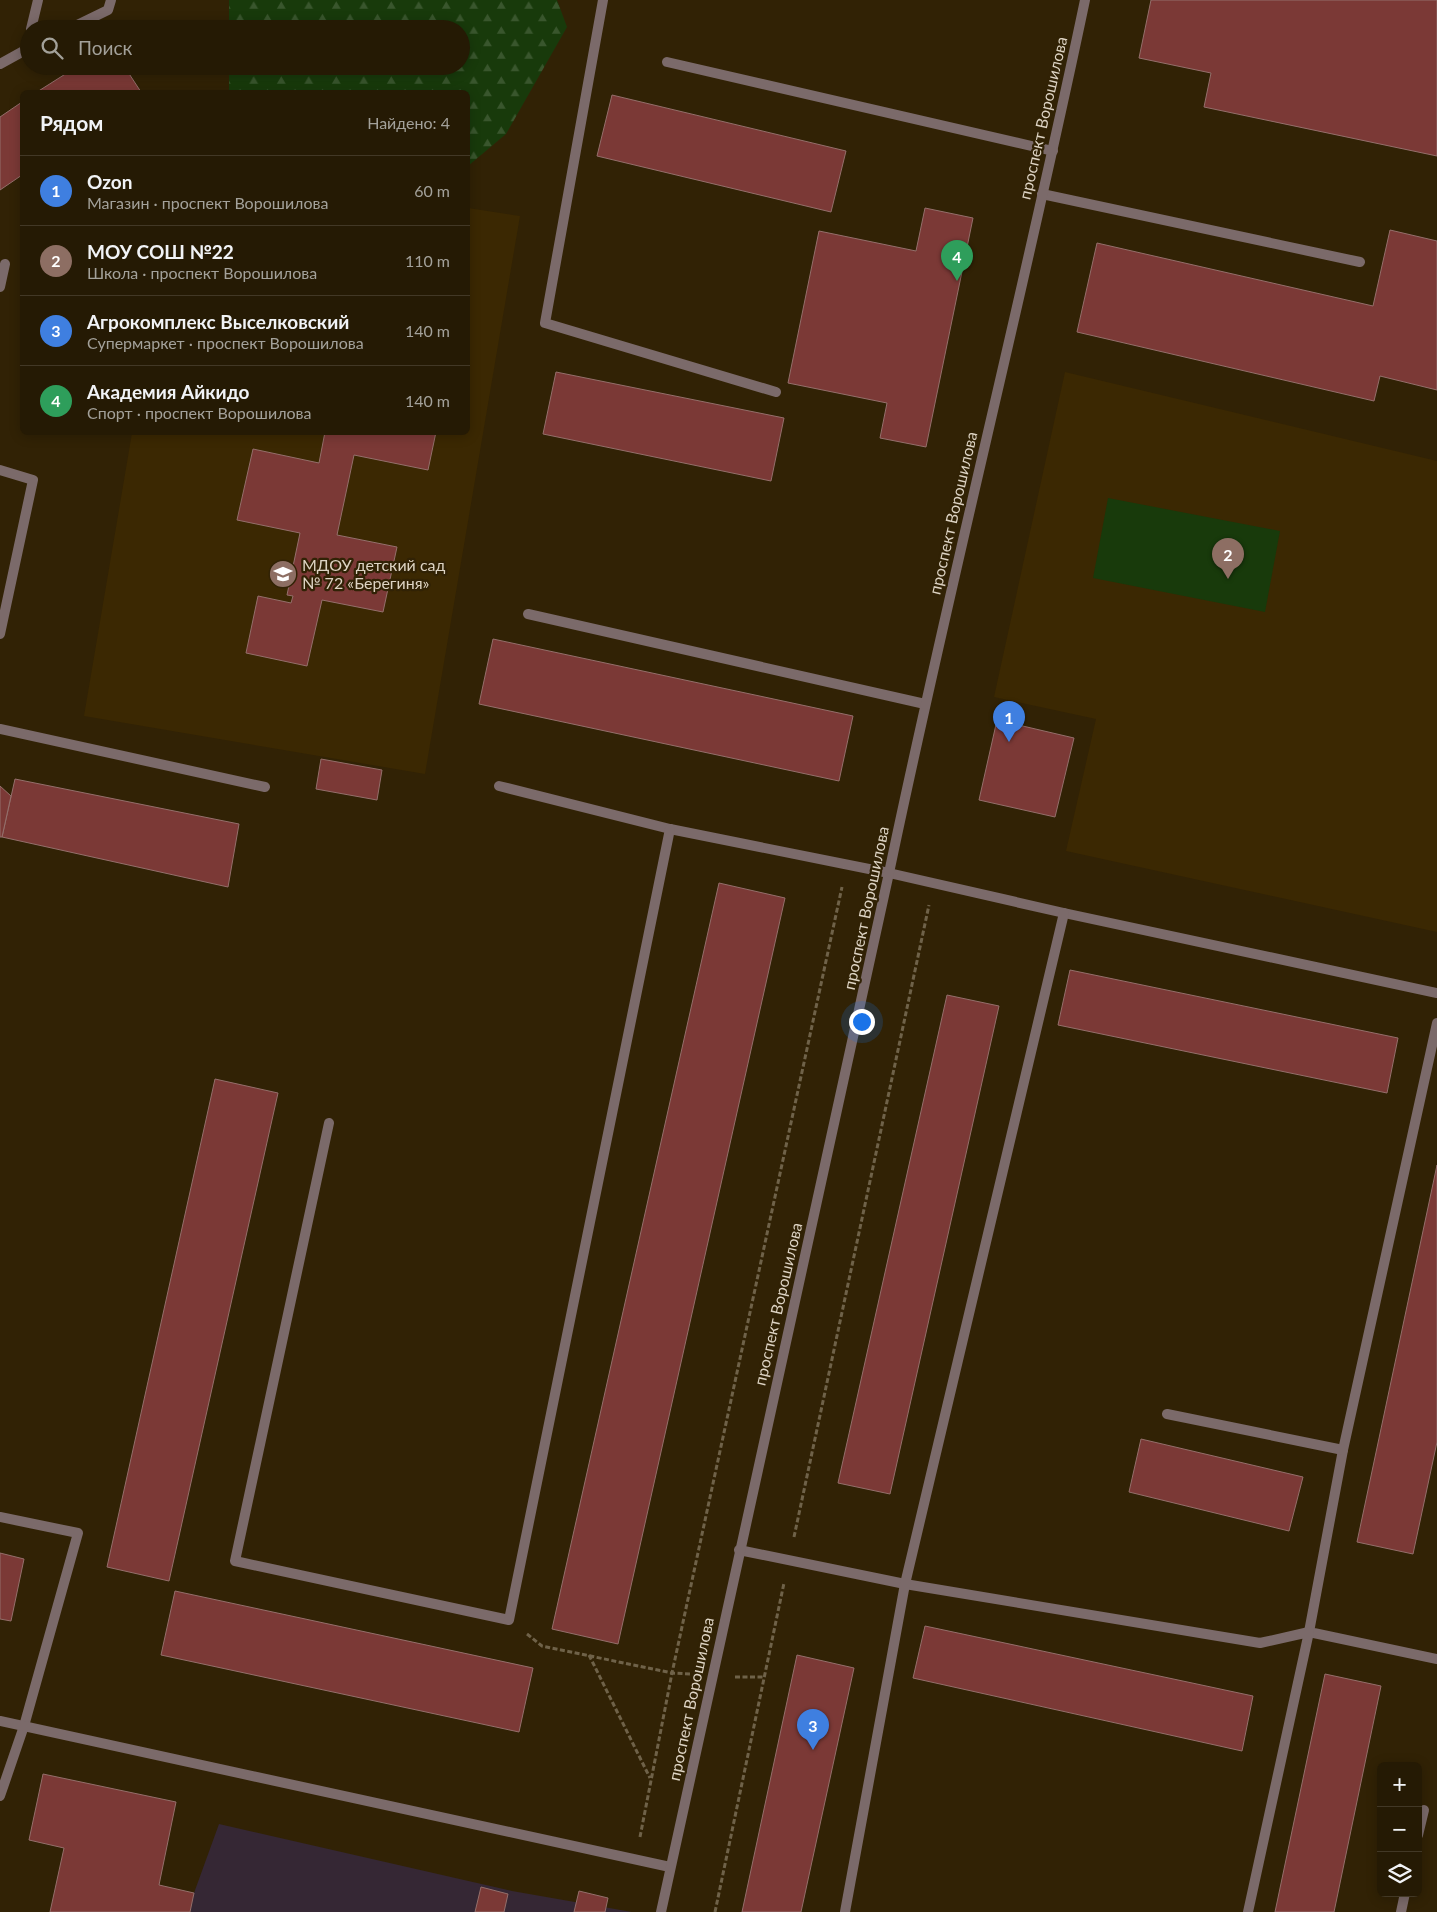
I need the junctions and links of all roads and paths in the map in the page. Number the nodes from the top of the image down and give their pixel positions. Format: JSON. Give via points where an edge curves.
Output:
{"nodes":[{"id":1,"x":38,"y":0,"type":"edge"},
{"id":2,"x":111,"y":0,"type":"edge"},
{"id":3,"x":604,"y":0,"type":"edge"},
{"id":4,"x":1085,"y":0,"type":"edge"},
{"id":5,"x":33,"y":20,"type":"edge"},
{"id":6,"x":87,"y":20,"type":"edge"},
{"id":7,"x":20,"y":53,"type":"edge"},
{"id":8,"x":667,"y":62,"type":"dead end"},
{"id":9,"x":0,"y":64,"type":"edge"},
{"id":10,"x":1053,"y":150,"type":"junction"},
{"id":11,"x":1042,"y":194,"type":"junction"},
{"id":12,"x":1360,"y":262,"type":"dead end"},
{"id":13,"x":5,"y":264,"type":"dead end"},
{"id":14,"x":0,"y":287,"type":"edge"},
{"id":15,"x":776,"y":392,"type":"dead end"},
{"id":16,"x":0,"y":470,"type":"edge"},
{"id":17,"x":528,"y":614,"type":"dead end"},
{"id":18,"x":0,"y":634,"type":"edge"},
{"id":19,"x":925,"y":704,"type":"junction"},
{"id":20,"x":0,"y":729,"type":"edge"},
{"id":21,"x":499,"y":786,"type":"dead end"},
{"id":22,"x":265,"y":787,"type":"dead end"},
{"id":23,"x":670,"y":829,"type":"junction"},
{"id":24,"x":847,"y":864,"type":"junction"},
{"id":25,"x":889,"y":873,"type":"junction"},
{"id":26,"x":934,"y":883,"type":"junction"},
{"id":27,"x":1064,"y":913,"type":"junction"},
{"id":28,"x":1437,"y":993,"type":"edge"},
{"id":29,"x":1437,"y":1024,"type":"edge"},
{"id":30,"x":329,"y":1123,"type":"dead end"},
{"id":31,"x":1168,"y":1414,"type":"dead end"},
{"id":32,"x":1343,"y":1450,"type":"junction"},
{"id":33,"x":0,"y":1517,"type":"edge"},
{"id":34,"x":739,"y":1550,"type":"junction"},
{"id":35,"x":789,"y":1560,"type":"junction"},
{"id":36,"x":905,"y":1584,"type":"junction"},
{"id":37,"x":509,"y":1620,"type":"junction"},
{"id":38,"x":1309,"y":1632,"type":"junction"},
{"id":39,"x":589,"y":1655,"type":"junction"},
{"id":40,"x":1437,"y":1659,"type":"edge"},
{"id":41,"x":672,"y":1672,"type":"junction"},
{"id":42,"x":0,"y":1721,"type":"edge"},
{"id":43,"x":24,"y":1726,"type":"junction"},
{"id":44,"x":651,"y":1779,"type":"junction"},
{"id":45,"x":0,"y":1796,"type":"edge"},
{"id":46,"x":1424,"y":1810,"type":"dead end"},
{"id":47,"x":1422,"y":1818,"type":"edge"},
{"id":48,"x":636,"y":1860,"type":"junction"},
{"id":49,"x":670,"y":1867,"type":"junction"},
{"id":50,"x":1404,"y":1897,"type":"edge"},
{"id":51,"x":661,"y":1912,"type":"edge"},
{"id":52,"x":714,"y":1912,"type":"edge"},
{"id":53,"x":845,"y":1912,"type":"edge"},
{"id":54,"x":1248,"y":1912,"type":"edge"},
{"id":55,"x":1401,"y":1912,"type":"edge"}],
"edges":[{"from":1,"to":5,"type":"street"},
{"from":2,"to":6,"type":"street","via":[[108,10]]},
{"from":3,"to":15,"type":"street","via":[[545,323]]},
{"from":4,"to":10,"type":"street","name":"проспект Ворошилова"},
{"from":7,"to":9,"type":"street"},
{"from":8,"to":10,"type":"street"},
{"from":10,"to":11,"type":"street","name":"проспект Ворошилова"},
{"from":11,"to":12,"type":"street"},
{"from":11,"to":19,"type":"street","name":"проспект Ворошилова"},
{"from":13,"to":14,"type":"street"},
{"from":16,"to":18,"type":"street","via":[[33,480]]},
{"from":17,"to":19,"type":"street"},
{"from":19,"to":25,"type":"street","name":"проспект Ворошилова"},
{"from":20,"to":22,"type":"street"},
{"from":21,"to":23,"type":"street"},
{"from":23,"to":24,"type":"street"},
{"from":23,"to":37,"type":"street"},
{"from":24,"to":25,"type":"street"},
{"from":24,"to":41,"type":"path"},
{"from":25,"to":26,"type":"street"},
{"from":25,"to":34,"type":"street","name":"проспект Ворошилова"},
{"from":26,"to":27,"type":"street"},
{"from":26,"to":35,"type":"path"},
{"from":27,"to":28,"type":"street"},
{"from":27,"to":36,"type":"street"},
{"from":29,"to":32,"type":"street"},
{"from":30,"to":37,"type":"street","via":[[235,1560]]},
{"from":31,"to":32,"type":"street"},
{"from":32,"to":38,"type":"street"},
{"from":33,"to":43,"type":"street","via":[[78,1533]]},
{"from":34,"to":35,"type":"street"},
{"from":34,"to":49,"type":"street","name":"проспект Ворошилова"},
{"from":35,"to":36,"type":"street"},
{"from":35,"to":52,"type":"path"},
{"from":36,"to":38,"type":"street","via":[[1260,1643]]},
{"from":36,"to":53,"type":"street"},
{"from":37,"to":39,"type":"path","via":[[542,1646]]},
{"from":38,"to":40,"type":"street"},
{"from":38,"to":54,"type":"street"},
{"from":39,"to":41,"type":"path"},
{"from":39,"to":44,"type":"path"},
{"from":41,"to":44,"type":"path"},
{"from":42,"to":43,"type":"street"},
{"from":43,"to":45,"type":"street"},
{"from":43,"to":48,"type":"street"},
{"from":44,"to":48,"type":"path"},
{"from":46,"to":47,"type":"street"},
{"from":48,"to":49,"type":"street"},
{"from":49,"to":51,"type":"street","name":"проспект Ворошилова"},
{"from":50,"to":55,"type":"street"}]}
